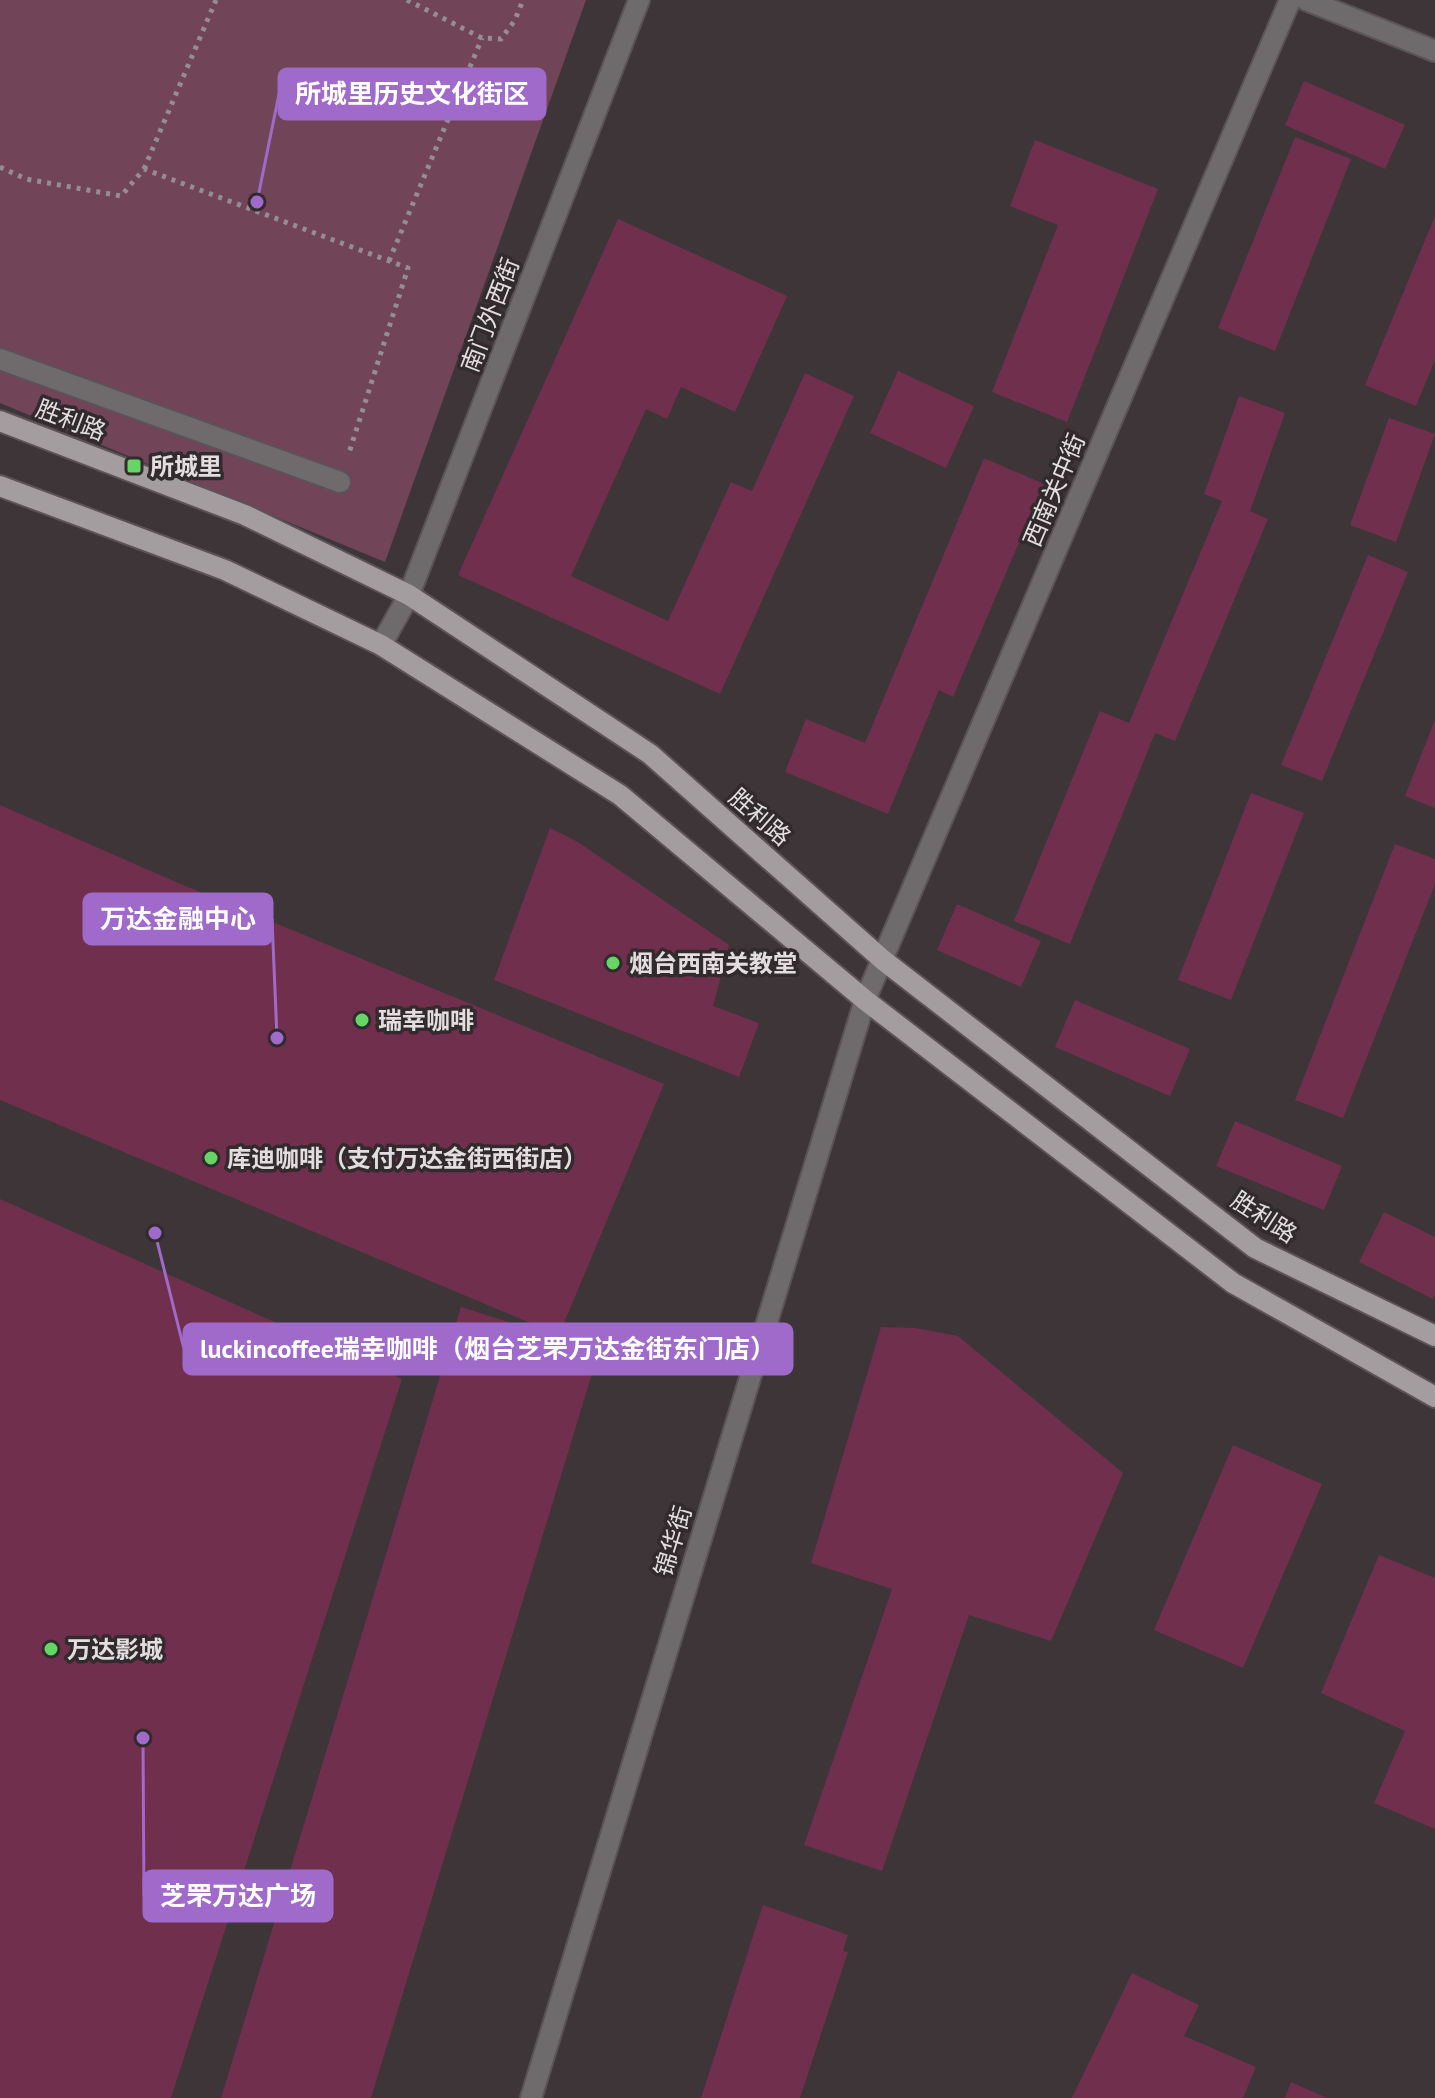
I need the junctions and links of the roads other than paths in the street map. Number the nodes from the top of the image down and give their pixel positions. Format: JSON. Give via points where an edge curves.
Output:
{"nodes":[{"id":1,"x":639,"y":0,"type":"edge"},
{"id":2,"x":1290,"y":0,"type":"edge"},
{"id":3,"x":1306,"y":0,"type":"edge"},
{"id":4,"x":1435,"y":51,"type":"edge"},
{"id":5,"x":0,"y":359,"type":"edge"},
{"id":6,"x":0,"y":421,"type":"edge"},
{"id":7,"x":340,"y":482,"type":"road end"},
{"id":8,"x":0,"y":486,"type":"edge"},
{"id":9,"x":409,"y":595,"type":"junction"},
{"id":10,"x":381,"y":645,"type":"junction"},
{"id":11,"x":883,"y":960,"type":"junction"},
{"id":12,"x":865,"y":1000,"type":"junction"},
{"id":13,"x":1435,"y":1336,"type":"edge"},
{"id":14,"x":1435,"y":1397,"type":"edge"},
{"id":15,"x":531,"y":2098,"type":"edge"}],
"edges":[{"from":1,"to":9,"type":"street","name":"南门外西街"},
{"from":2,"to":11,"type":"street","name":"西南关中街"},
{"from":3,"to":4,"type":"street"},
{"from":5,"to":7,"type":"street"},
{"from":6,"to":9,"type":"main road","name":"胜利路","via":[[245,515]]},
{"from":8,"to":10,"type":"main road","via":[[225,570]]},
{"from":9,"to":10,"type":"street","name":"南门外西街"},
{"from":9,"to":11,"type":"main road","name":"胜利路","via":[[650,754]]},
{"from":10,"to":12,"type":"main road","via":[[620,795]]},
{"from":11,"to":12,"type":"street","name":"西南关中街"},
{"from":11,"to":13,"type":"main road","name":"胜利路","via":[[1255,1248]]},
{"from":12,"to":14,"type":"main road","via":[[1233,1283]]},
{"from":12,"to":15,"type":"street","name":"锦华街"}]}
